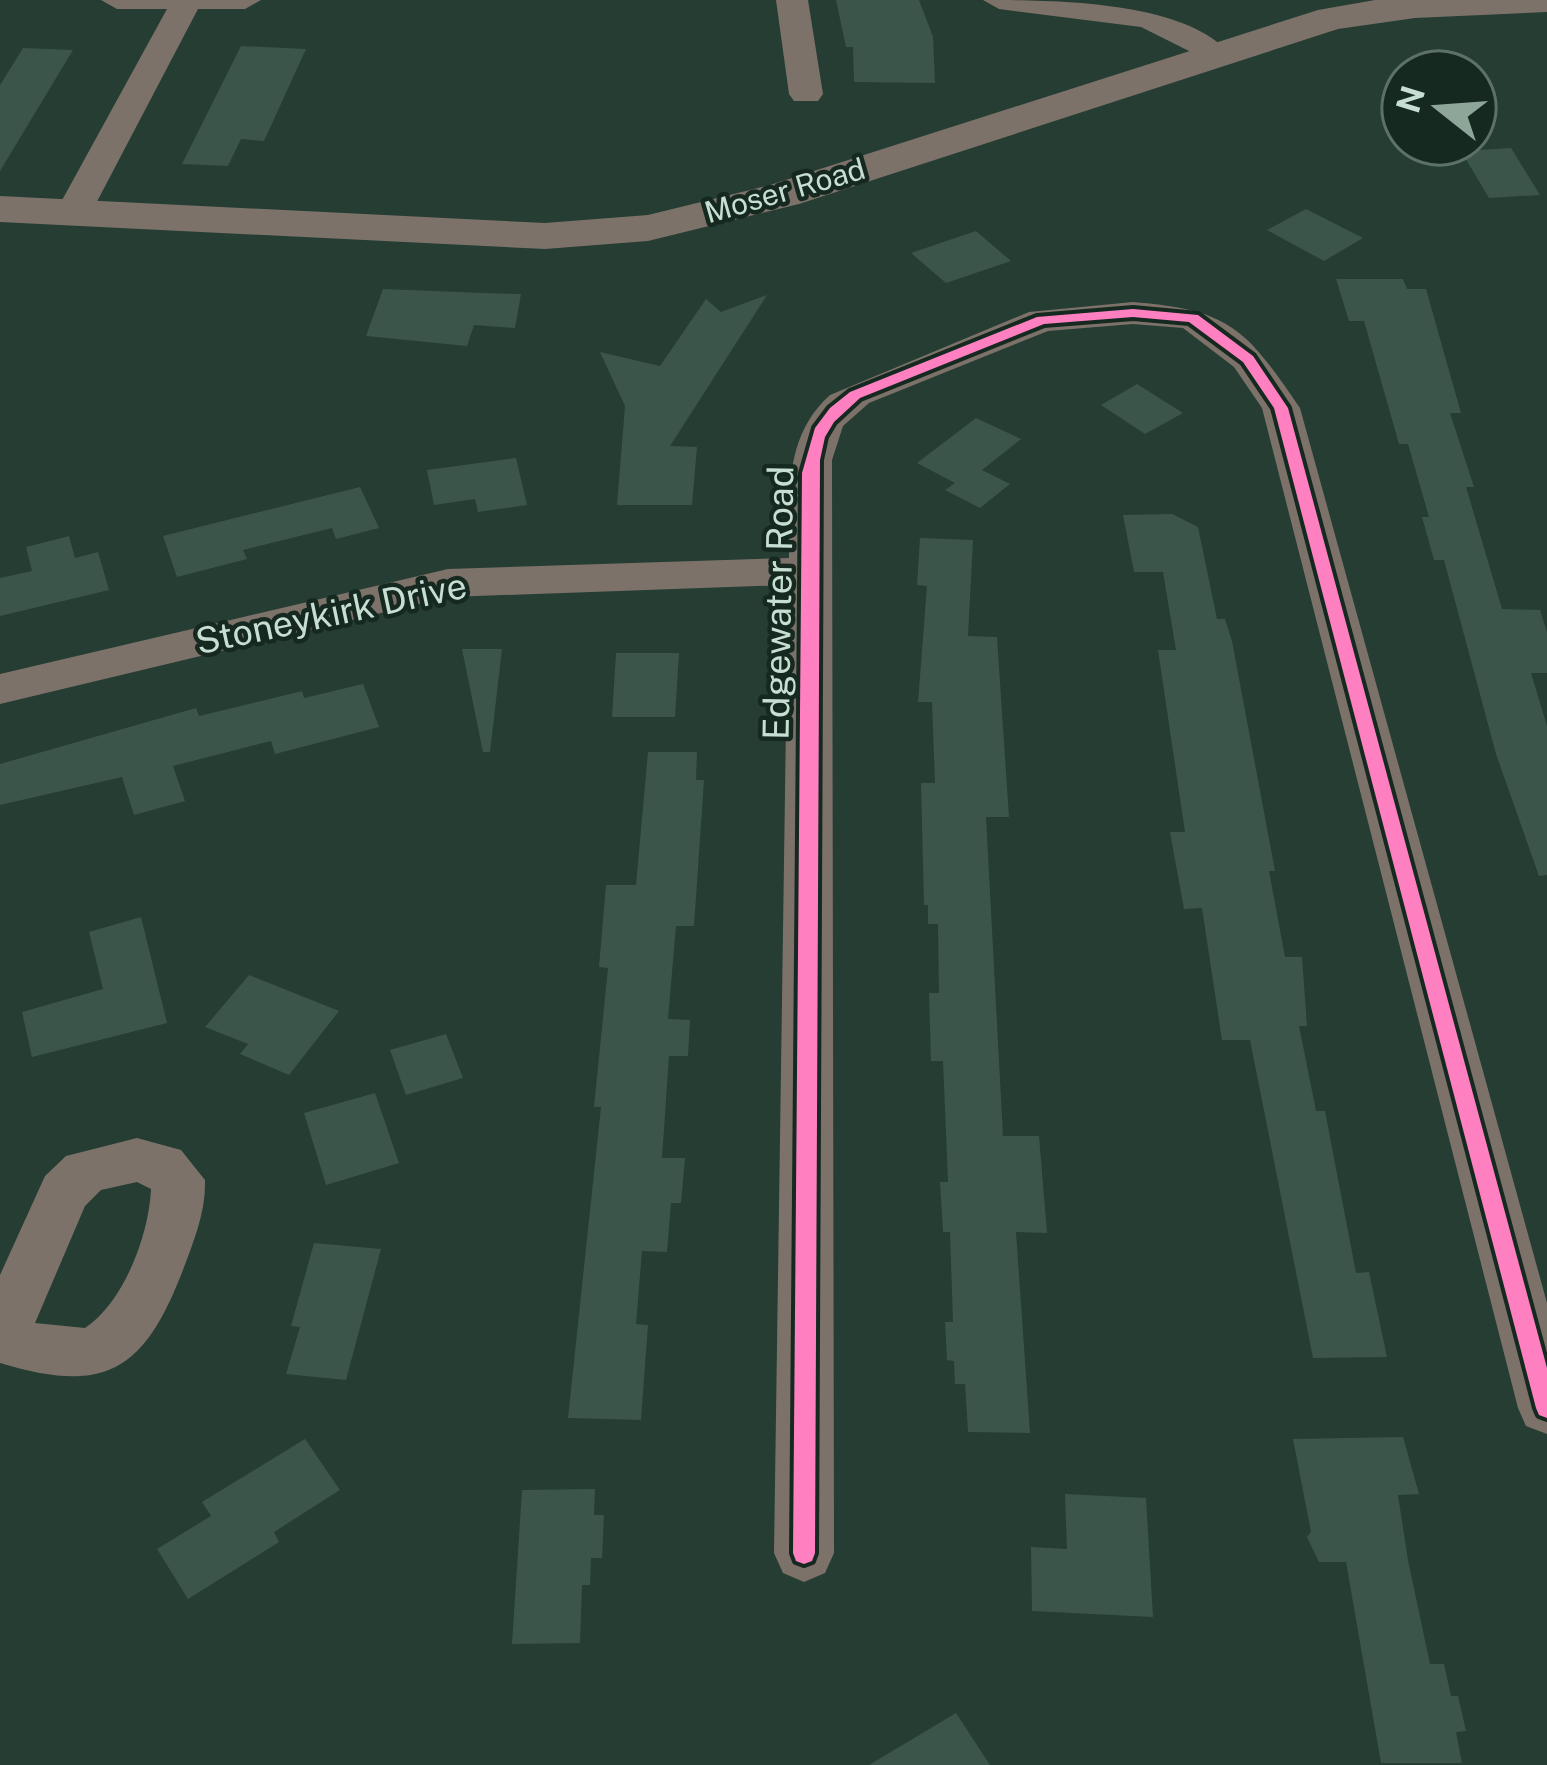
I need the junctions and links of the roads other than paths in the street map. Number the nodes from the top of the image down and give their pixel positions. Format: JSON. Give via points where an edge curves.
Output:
{"nodes":[{"id":1,"x":117,"y":0,"type":"edge"},
{"id":2,"x":245,"y":0,"type":"edge"},
{"id":3,"x":792,"y":0,"type":"edge"},
{"id":4,"x":999,"y":0,"type":"edge"},
{"id":5,"x":1547,"y":0,"type":"edge"},
{"id":6,"x":187,"y":2,"type":"edge"},
{"id":7,"x":1213,"y":53,"type":"junction"},
{"id":8,"x":806,"y":94,"type":"dead end"},
{"id":9,"x":0,"y":209,"type":"edge"},
{"id":10,"x":73,"y":213,"type":"junction"},
{"id":11,"x":810,"y":571,"type":"junction"},
{"id":12,"x":0,"y":689,"type":"edge"},
{"id":13,"x":1547,"y":1408,"type":"edge"},
{"id":14,"x":804,"y":1553,"type":"dead end"}],
"edges":[{"from":1,"to":6,"type":"street"},
{"from":2,"to":6,"type":"street"},
{"from":3,"to":8,"type":"street"},
{"from":4,"to":7,"type":"street","via":[[1149,19]]},
{"from":5,"to":7,"type":"street","name":"Moser Road","via":[[1376,10]]},
{"from":6,"to":10,"type":"street"},
{"from":7,"to":10,"type":"street","name":"Moser Road","via":[[784,195],[648,228],[545,236]]},
{"from":9,"to":10,"type":"street","name":"Moser Road"},
{"from":11,"to":12,"type":"street","name":"Stoneykirk Drive","via":[[448,583]]},
{"from":11,"to":13,"type":"street","name":"Edgewater Road","via":[[815,435],[855,395],[1042,320],[1081,315],[1193,318],[1248,359],[1281,409]]},
{"from":11,"to":14,"type":"street","name":"Edgewater Road"}]}
